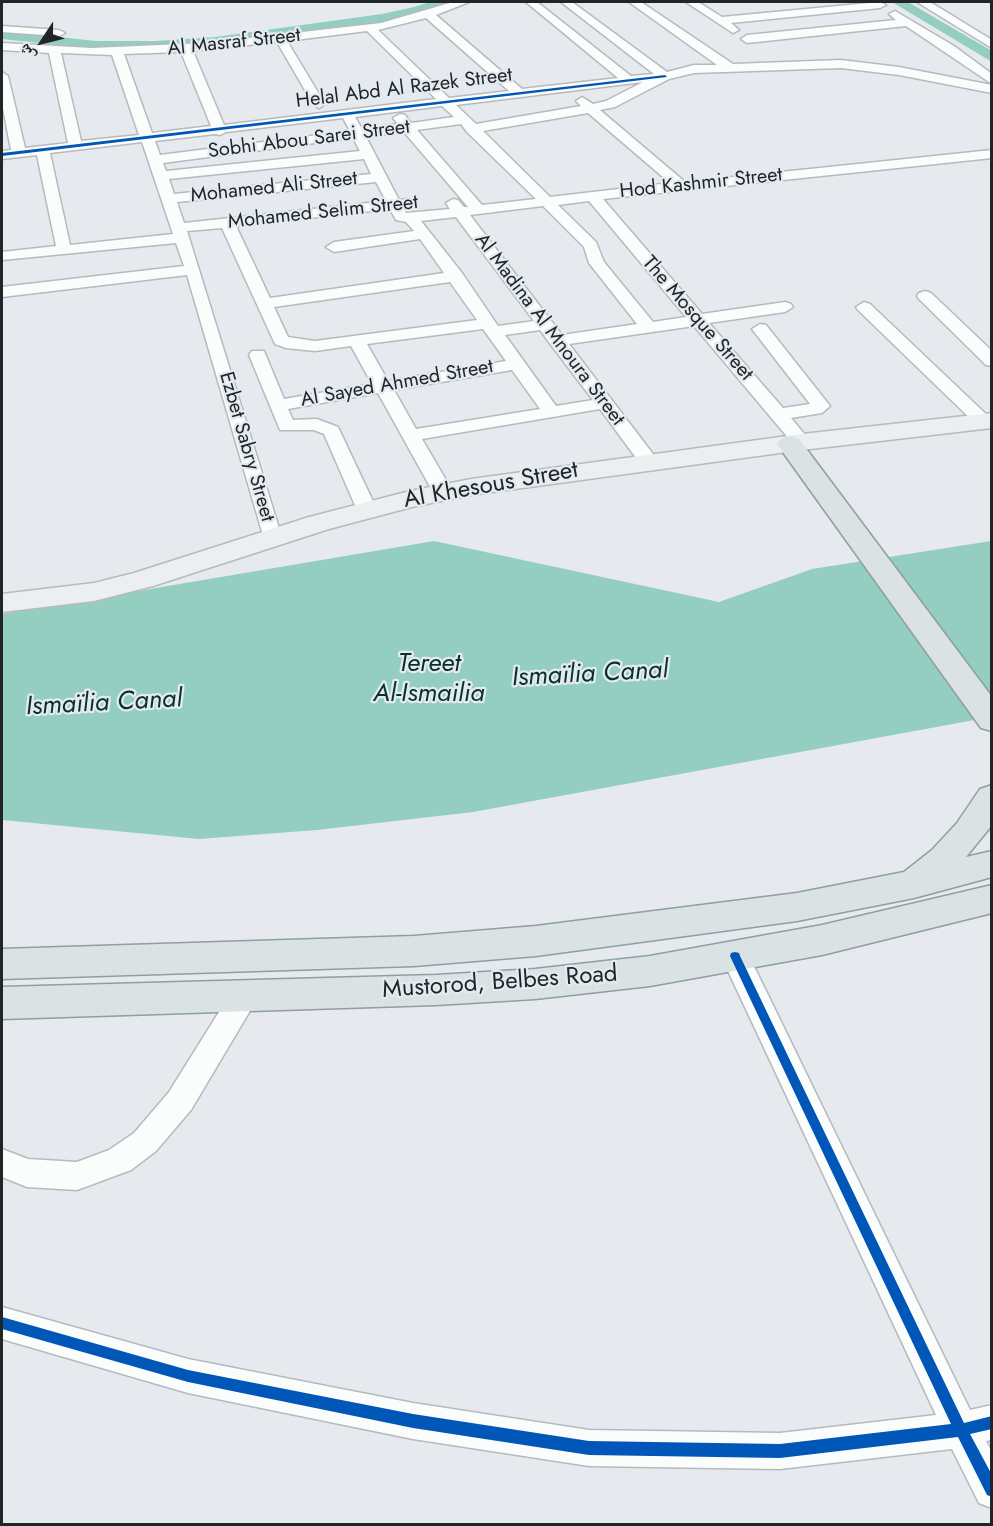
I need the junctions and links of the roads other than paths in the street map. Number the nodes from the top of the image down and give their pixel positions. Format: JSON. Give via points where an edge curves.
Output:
{"nodes":[{"id":1,"x":463,"y":2,"type":"edge"},
{"id":2,"x":531,"y":2,"type":"edge"},
{"id":3,"x":566,"y":2,"type":"edge"},
{"id":4,"x":634,"y":2,"type":"edge"},
{"id":5,"x":713,"y":2,"type":"edge"},
{"id":6,"x":923,"y":2,"type":"edge"},
{"id":7,"x":693,"y":3,"type":"edge"},
{"id":8,"x":878,"y":3,"type":"edge"},
{"id":9,"x":646,"y":10,"type":"junction"},
{"id":10,"x":428,"y":14,"type":"junction"},
{"id":11,"x":721,"y":21,"type":"junction"},
{"id":12,"x":908,"y":22,"type":"junction"},
{"id":13,"x":370,"y":28,"type":"junction"},
{"id":14,"x":2,"y":29,"type":"edge"},
{"id":15,"x":76,"y":35,"type":"dead end"},
{"id":16,"x":188,"y":35,"type":"dead end"},
{"id":17,"x":127,"y":38,"type":"dead end"},
{"id":18,"x":280,"y":38,"type":"junction"},
{"id":19,"x":747,"y":39,"type":"junction"},
{"id":20,"x":992,"y":45,"type":"edge"},
{"id":21,"x":2,"y":46,"type":"edge"},
{"id":22,"x":186,"y":49,"type":"junction"},
{"id":23,"x":54,"y":50,"type":"junction"},
{"id":24,"x":117,"y":51,"type":"junction"},
{"id":25,"x":785,"y":65,"type":"junction"},
{"id":26,"x":729,"y":67,"type":"junction"},
{"id":27,"x":2,"y":76,"type":"edge"},
{"id":28,"x":665,"y":76,"type":"junction"},
{"id":29,"x":628,"y":80,"type":"junction"},
{"id":30,"x":992,"y":80,"type":"edge"},
{"id":31,"x":566,"y":87,"type":"junction"},
{"id":32,"x":992,"y":89,"type":"edge"},
{"id":33,"x":519,"y":93,"type":"junction"},
{"id":34,"x":444,"y":101,"type":"junction"},
{"id":35,"x":319,"y":104,"type":"dead end"},
{"id":36,"x":393,"y":109,"type":"junction"},
{"id":37,"x":591,"y":109,"type":"junction"},
{"id":38,"x":348,"y":115,"type":"junction"},
{"id":39,"x":467,"y":124,"type":"junction"},
{"id":40,"x":407,"y":127,"type":"junction"},
{"id":41,"x":220,"y":131,"type":"junction"},
{"id":42,"x":358,"y":133,"type":"junction"},
{"id":43,"x":147,"y":139,"type":"junction"},
{"id":44,"x":76,"y":147,"type":"junction"},
{"id":45,"x":43,"y":151,"type":"junction"},
{"id":46,"x":19,"y":153,"type":"junction"},
{"id":47,"x":368,"y":154,"type":"junction"},
{"id":48,"x":992,"y":154,"type":"edge"},
{"id":49,"x":2,"y":155,"type":"edge"},
{"id":50,"x":154,"y":160,"type":"junction"},
{"id":51,"x":160,"y":176,"type":"junction"},
{"id":52,"x":379,"y":177,"type":"junction"},
{"id":53,"x":682,"y":186,"type":"junction"},
{"id":54,"x":592,"y":196,"type":"junction"},
{"id":55,"x":468,"y":197,"type":"junction"},
{"id":56,"x":168,"y":199,"type":"junction"},
{"id":57,"x":548,"y":202,"type":"junction"},
{"id":58,"x":454,"y":206,"type":"junction"},
{"id":59,"x":478,"y":210,"type":"junction"},
{"id":60,"x":403,"y":214,"type":"junction"},
{"id":61,"x":227,"y":223,"type":"junction"},
{"id":62,"x":180,"y":233,"type":"junction"},
{"id":63,"x":424,"y":234,"type":"junction"},
{"id":64,"x":334,"y":247,"type":"dead end"},
{"id":65,"x":64,"y":250,"type":"junction"},
{"id":66,"x":2,"y":256,"type":"edge"},
{"id":67,"x":193,"y":270,"type":"junction"},
{"id":68,"x":456,"y":276,"type":"junction"},
{"id":69,"x":2,"y":292,"type":"edge"},
{"id":70,"x":925,"y":296,"type":"dead end"},
{"id":71,"x":264,"y":304,"type":"junction"},
{"id":72,"x":785,"y":307,"type":"dead end"},
{"id":73,"x":864,"y":307,"type":"dead end"},
{"id":74,"x":699,"y":320,"type":"junction"},
{"id":75,"x":544,"y":324,"type":"junction"},
{"id":76,"x":491,"y":327,"type":"junction"},
{"id":77,"x":649,"y":328,"type":"junction"},
{"id":78,"x":760,"y":330,"type":"dead end"},
{"id":79,"x":356,"y":340,"type":"junction"},
{"id":80,"x":557,"y":342,"type":"junction"},
{"id":81,"x":258,"y":355,"type":"dead end"},
{"id":82,"x":992,"y":361,"type":"edge"},
{"id":83,"x":517,"y":364,"type":"junction"},
{"id":84,"x":382,"y":386,"type":"junction"},
{"id":85,"x":605,"y":403,"type":"junction"},
{"id":86,"x":278,"y":405,"type":"junction"},
{"id":87,"x":551,"y":412,"type":"junction"},
{"id":88,"x":778,"y":414,"type":"junction"},
{"id":89,"x":987,"y":420,"type":"edge"},
{"id":90,"x":410,"y":436,"type":"junction"},
{"id":91,"x":796,"y":443,"type":"junction"},
{"id":92,"x":649,"y":462,"type":"junction"},
{"id":93,"x":443,"y":492,"type":"junction"},
{"id":94,"x":367,"y":510,"type":"junction"},
{"id":95,"x":272,"y":538,"type":"junction"},
{"id":96,"x":2,"y":603,"type":"edge"},
{"id":97,"x":992,"y":720,"type":"edge"},
{"id":98,"x":992,"y":796,"type":"edge"},
{"id":99,"x":992,"y":864,"type":"edge"},
{"id":100,"x":914,"y":884,"type":"junction"},
{"id":101,"x":992,"y":899,"type":"edge"},
{"id":102,"x":735,"y":956,"type":"junction"},
{"id":103,"x":2,"y":964,"type":"edge"},
{"id":104,"x":244,"y":996,"type":"junction"},
{"id":105,"x":2,"y":1003,"type":"edge"},
{"id":106,"x":2,"y":1163,"type":"edge"},
{"id":107,"x":2,"y":1323,"type":"edge"},
{"id":108,"x":976,"y":1426,"type":"edge"},
{"id":109,"x":992,"y":1490,"type":"edge"}],
"edges":[{"from":1,"to":10,"type":"street","name":"Al Masraf Street"},
{"from":2,"to":29,"type":"street"},
{"from":3,"to":28,"type":"street"},
{"from":4,"to":9,"type":"street"},
{"from":5,"to":7,"type":"street"},
{"from":6,"to":20,"type":"street"},
{"from":7,"to":9,"type":"street"},
{"from":7,"to":11,"type":"street"},
{"from":8,"to":11,"type":"street"},
{"from":8,"to":12,"type":"street"},
{"from":9,"to":26,"type":"street"},
{"from":10,"to":13,"type":"street","name":"Al Masraf Street"},
{"from":10,"to":33,"type":"street"},
{"from":11,"to":19,"type":"street"},
{"from":12,"to":19,"type":"street"},
{"from":12,"to":30,"type":"street"},
{"from":13,"to":18,"type":"street","name":"Al Masraf Street"},
{"from":13,"to":34,"type":"street"},
{"from":14,"to":15,"type":"street"},
{"from":16,"to":17,"type":"street"},
{"from":18,"to":22,"type":"street","name":"Al Masraf Street"},
{"from":18,"to":35,"type":"street"},
{"from":19,"to":25,"type":"street"},
{"from":21,"to":23,"type":"street","name":"Al Masraf Street"},
{"from":22,"to":24,"type":"street","name":"Al Masraf Street"},
{"from":22,"to":41,"type":"street"},
{"from":23,"to":24,"type":"street","name":"Al Masraf Street"},
{"from":23,"to":44,"type":"street"},
{"from":24,"to":43,"type":"street","name":"Ezbet Sabry Street"},
{"from":25,"to":26,"type":"street"},
{"from":25,"to":32,"type":"street","via":[[865,66]]},
{"from":26,"to":28,"type":"street"},
{"from":27,"to":46,"type":"street"},
{"from":28,"to":29,"type":"street","name":"Helal Abd Al Razek Street"},
{"from":28,"to":37,"type":"street","name":"Sobhi Abou Sarei Street","via":[[624,98]]},
{"from":29,"to":31,"type":"street","name":"Helal Abd Al Razek Street"},
{"from":31,"to":33,"type":"street","name":"Helal Abd Al Razek Street"},
{"from":31,"to":37,"type":"street"},
{"from":33,"to":34,"type":"street","name":"Helal Abd Al Razek Street"},
{"from":34,"to":36,"type":"street","name":"Helal Abd Al Razek Street"},
{"from":34,"to":39,"type":"street"},
{"from":36,"to":38,"type":"street","name":"Helal Abd Al Razek Street"},
{"from":36,"to":40,"type":"street"},
{"from":37,"to":39,"type":"street","name":"Sobhi Abou Sarei Street"},
{"from":37,"to":53,"type":"street"},
{"from":38,"to":41,"type":"street","name":"Helal Abd Al Razek Street"},
{"from":38,"to":42,"type":"street"},
{"from":39,"to":40,"type":"street","name":"Sobhi Abou Sarei Street"},
{"from":39,"to":57,"type":"street"},
{"from":40,"to":42,"type":"street","name":"Sobhi Abou Sarei Street"},
{"from":40,"to":55,"type":"street"},
{"from":41,"to":43,"type":"street","name":"Helal Abd Al Razek Street"},
{"from":42,"to":47,"type":"street"},
{"from":42,"to":50,"type":"street","name":"Sobhi Abou Sarei Street"},
{"from":43,"to":44,"type":"street","name":"Helal Abd Al Razek Street"},
{"from":43,"to":50,"type":"street","name":"Ezbet Sabry Street"},
{"from":44,"to":45,"type":"street","name":"Helal Abd Al Razek Street"},
{"from":45,"to":46,"type":"street","name":"Helal Abd Al Razek Street"},
{"from":45,"to":65,"type":"street"},
{"from":46,"to":49,"type":"street","name":"Helal Abd Al Razek Street"},
{"from":47,"to":51,"type":"street"},
{"from":47,"to":52,"type":"street"},
{"from":48,"to":53,"type":"street","name":"Hod Kashmir Street"},
{"from":50,"to":51,"type":"street","name":"Ezbet Sabry Street"},
{"from":51,"to":56,"type":"street","name":"Ezbet Sabry Street"},
{"from":52,"to":56,"type":"street","name":"Mohamed Ali Street"},
{"from":52,"to":60,"type":"street"},
{"from":53,"to":54,"type":"street","name":"Hod Kashmir Street"},
{"from":54,"to":57,"type":"street","name":"Hod Kashmir Street"},
{"from":54,"to":74,"type":"street","name":"The Mosque Street"},
{"from":55,"to":58,"type":"street","name":"Mohamed Selim Street"},
{"from":55,"to":59,"type":"street"},
{"from":56,"to":62,"type":"street","name":"Ezbet Sabry Street"},
{"from":57,"to":59,"type":"street","name":"Hod Kashmir Street"},
{"from":57,"to":77,"type":"street","via":[[591,245],[597,263]]},
{"from":58,"to":59,"type":"street","name":"Hod Kashmir Street"},
{"from":58,"to":60,"type":"street","name":"Mohamed Selim Street"},
{"from":58,"to":60,"type":"street","name":"Hod Kashmir Street"},
{"from":58,"to":75,"type":"street","name":"Al Madina Al Mnoura Street"},
{"from":60,"to":61,"type":"street","name":"Mohamed Selim Street"},
{"from":60,"to":63,"type":"street"},
{"from":61,"to":62,"type":"street","name":"Mohamed Selim Street"},
{"from":61,"to":71,"type":"street"},
{"from":62,"to":65,"type":"street","name":"Mohamed Selim Street"},
{"from":62,"to":67,"type":"street","name":"Ezbet Sabry Street"},
{"from":63,"to":64,"type":"street"},
{"from":63,"to":68,"type":"street"},
{"from":65,"to":66,"type":"street","name":"Mohamed Selim Street"},
{"from":67,"to":69,"type":"street"},
{"from":67,"to":95,"type":"street","name":"Ezbet Sabry Street"},
{"from":68,"to":71,"type":"street"},
{"from":68,"to":76,"type":"street"},
{"from":70,"to":82,"type":"street"},
{"from":71,"to":79,"type":"street","via":[[281,340],[302,346]]},
{"from":72,"to":74,"type":"street"},
{"from":73,"to":89,"type":"street"},
{"from":74,"to":77,"type":"street"},
{"from":74,"to":88,"type":"street","name":"The Mosque Street"},
{"from":75,"to":76,"type":"street"},
{"from":75,"to":80,"type":"street","name":"Al Madina Al Mnoura Street"},
{"from":76,"to":79,"type":"street"},
{"from":76,"to":83,"type":"street"},
{"from":77,"to":80,"type":"street"},
{"from":78,"to":88,"type":"street","via":[[821,406]]},
{"from":79,"to":84,"type":"street"},
{"from":80,"to":85,"type":"street","name":"Al Madina Al Mnoura Street"},
{"from":81,"to":86,"type":"street"},
{"from":83,"to":84,"type":"street","name":"Al Sayed Ahmed Street"},
{"from":83,"to":87,"type":"street"},
{"from":84,"to":86,"type":"street","name":"Al Sayed Ahmed Street"},
{"from":84,"to":90,"type":"street"},
{"from":85,"to":87,"type":"street"},
{"from":85,"to":92,"type":"street","name":"Al Madina Al Mnoura Street"},
{"from":86,"to":94,"type":"street","via":[[289,427],[317,424],[332,430]]},
{"from":87,"to":90,"type":"street"},
{"from":88,"to":91,"type":"street","name":"The Mosque Street"},
{"from":89,"to":91,"type":"main road","name":"Al Khesous Street"},
{"from":90,"to":93,"type":"street"},
{"from":91,"to":92,"type":"main road","name":"Al Khesous Street"},
{"from":91,"to":97,"type":"main road","via":[[810,473]]},
{"from":92,"to":93,"type":"main road","name":"Al Khesous Street"},
{"from":93,"to":94,"type":"main road","name":"Al Khesous Street"},
{"from":94,"to":95,"type":"main road","name":"Al Khesous Street"},
{"from":95,"to":96,"type":"main road","name":"Al Khesous Street","via":[[94,592]]},
{"from":98,"to":100,"type":"main road","via":[[969,832]]},
{"from":99,"to":100,"type":"main road","name":"Mustorod, Belbes Road"},
{"from":100,"to":103,"type":"main road","name":"Mustorod, Belbes Road","via":[[797,908],[536,941],[414,951]]},
{"from":101,"to":102,"type":"main road","name":"Mustorod, Belbes Road"},
{"from":102,"to":104,"type":"main road","name":"Mustorod, Belbes Road","via":[[650,971],[535,984]]},
{"from":102,"to":108,"type":"street"},
{"from":104,"to":105,"type":"main road","name":"Mustorod, Belbes Road"},
{"from":104,"to":106,"type":"street","via":[[180,1101],[145,1142],[129,1154],[77,1176],[27,1173]]},
{"from":107,"to":108,"type":"street","via":[[188,1376],[413,1421],[589,1448],[780,1451]]},
{"from":108,"to":109,"type":"street"}]}
